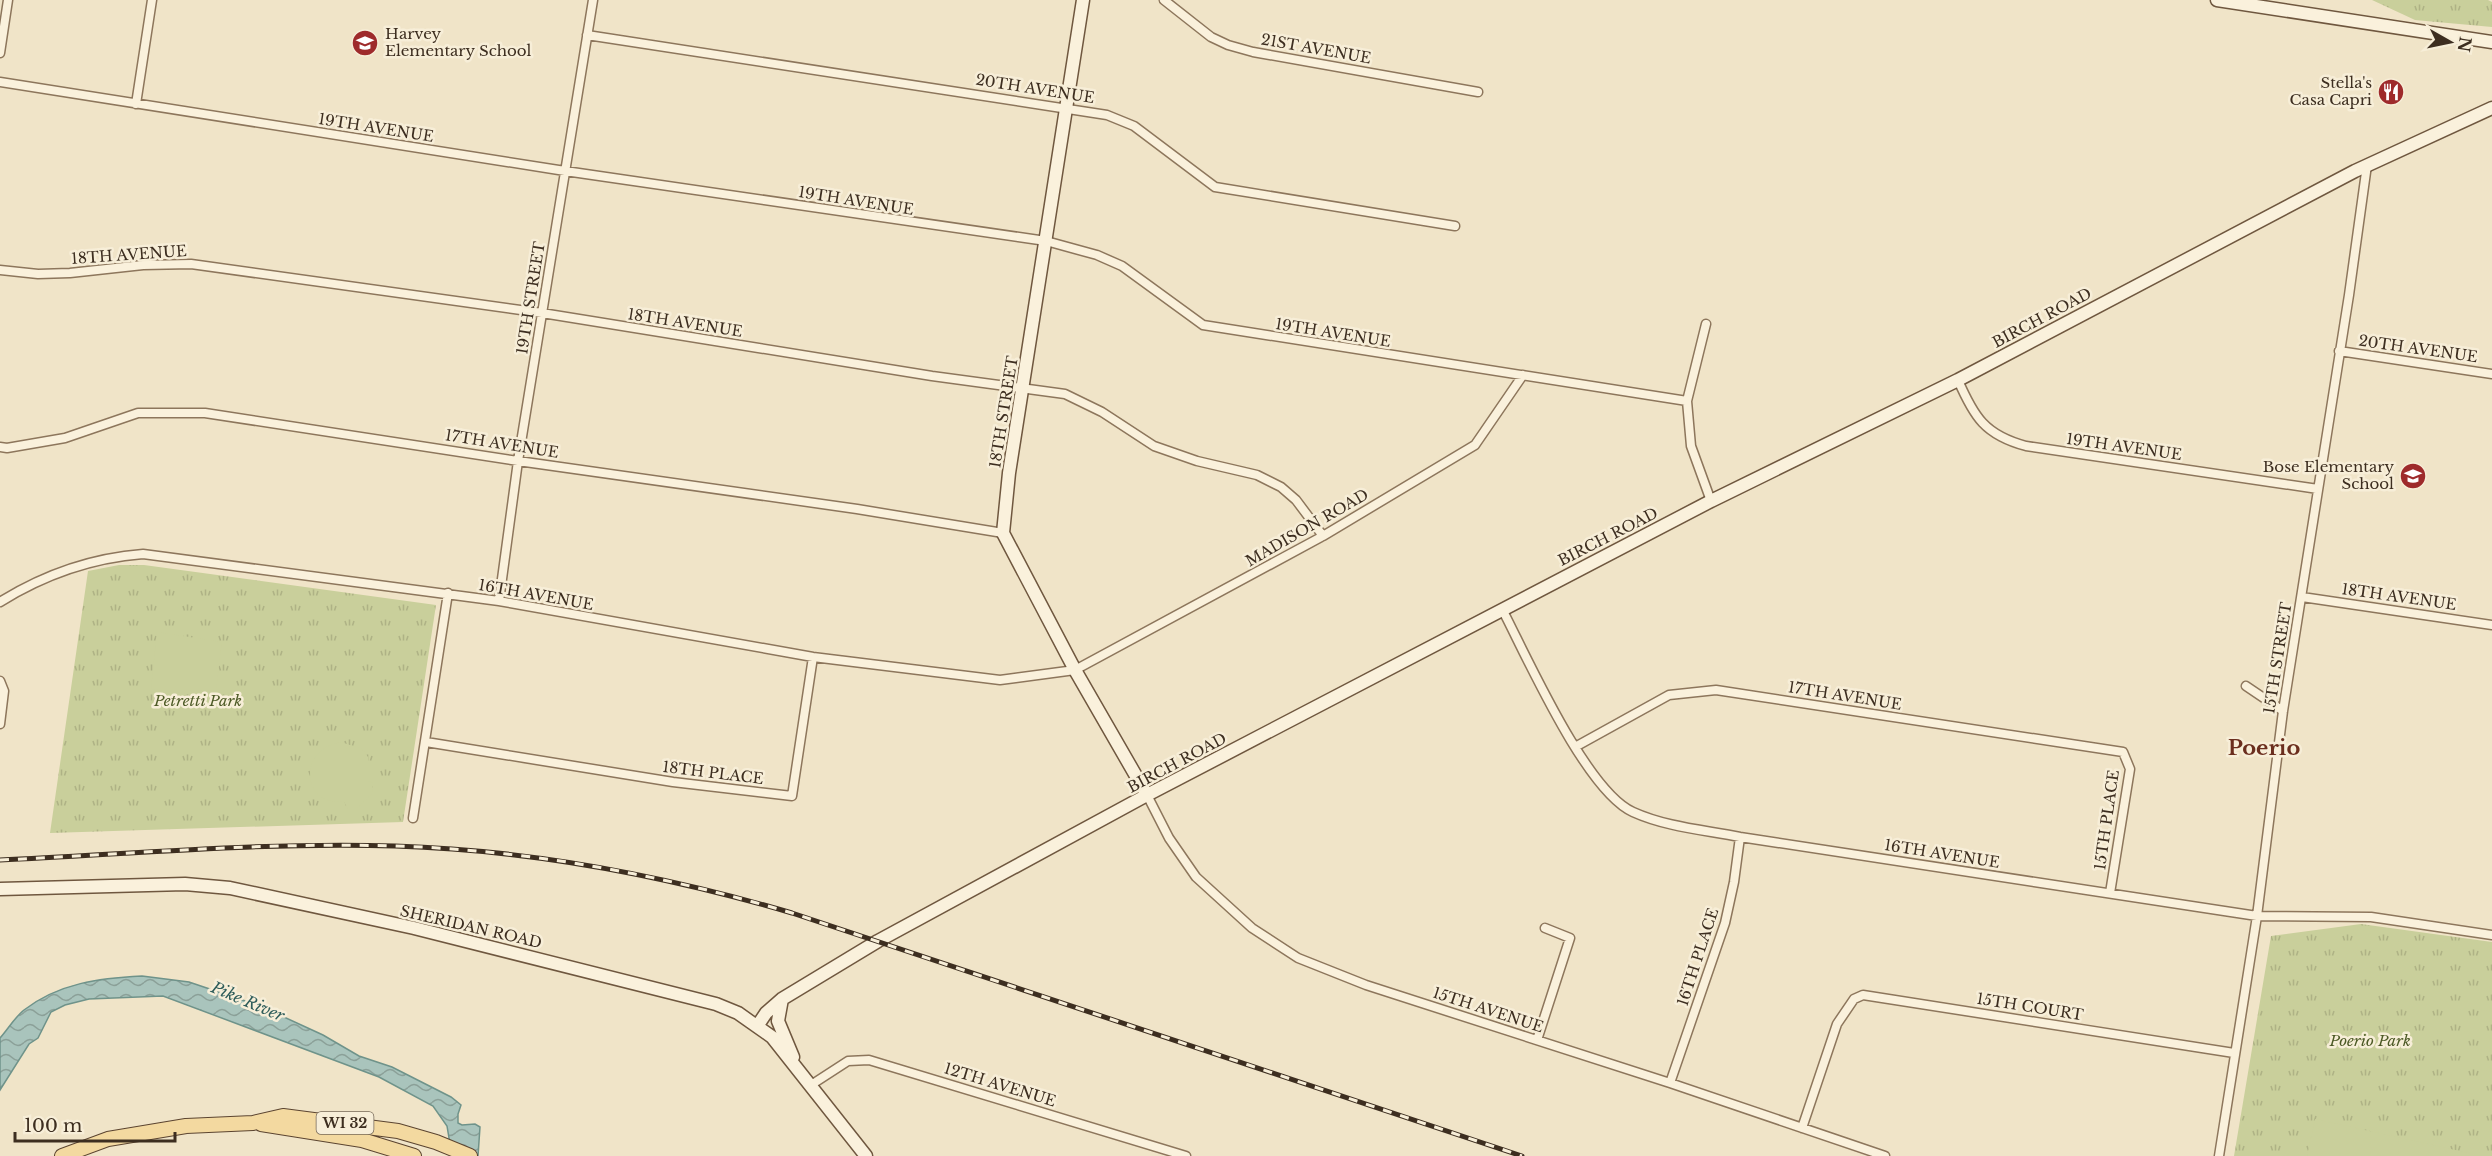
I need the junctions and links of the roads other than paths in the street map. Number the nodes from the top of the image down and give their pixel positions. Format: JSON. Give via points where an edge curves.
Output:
{"nodes":[{"id":1,"x":8,"y":0,"type":"edge"},
{"id":2,"x":152,"y":0,"type":"edge"},
{"id":3,"x":593,"y":0,"type":"edge"},
{"id":4,"x":1083,"y":0,"type":"edge"},
{"id":5,"x":1164,"y":0,"type":"edge"},
{"id":6,"x":2217,"y":0,"type":"edge"},
{"id":7,"x":587,"y":35,"type":"junction"},
{"id":8,"x":2492,"y":42,"type":"edge"},
{"id":9,"x":0,"y":53,"type":"edge"},
{"id":10,"x":0,"y":82,"type":"edge"},
{"id":11,"x":1478,"y":92,"type":"dead end"},
{"id":12,"x":136,"y":104,"type":"junction"},
{"id":13,"x":1067,"y":107,"type":"junction"},
{"id":14,"x":2492,"y":108,"type":"edge"},
{"id":15,"x":2367,"y":165,"type":"junction"},
{"id":16,"x":565,"y":171,"type":"junction"},
{"id":17,"x":1455,"y":226,"type":"dead end"},
{"id":18,"x":1046,"y":241,"type":"junction"},
{"id":19,"x":0,"y":270,"type":"edge"},
{"id":20,"x":542,"y":314,"type":"junction"},
{"id":21,"x":1706,"y":324,"type":"dead end"},
{"id":22,"x":2339,"y":351,"type":"junction"},
{"id":23,"x":2492,"y":374,"type":"edge"},
{"id":24,"x":1523,"y":375,"type":"junction"},
{"id":25,"x":1958,"y":380,"type":"junction"},
{"id":26,"x":1023,"y":389,"type":"junction"},
{"id":27,"x":1687,"y":401,"type":"junction"},
{"id":28,"x":0,"y":447,"type":"edge"},
{"id":29,"x":518,"y":461,"type":"junction"},
{"id":30,"x":2318,"y":489,"type":"junction"},
{"id":31,"x":1711,"y":501,"type":"junction"},
{"id":32,"x":1003,"y":533,"type":"junction"},
{"id":33,"x":1323,"y":536,"type":"junction"},
{"id":34,"x":448,"y":593,"type":"junction"},
{"id":35,"x":2302,"y":597,"type":"junction"},
{"id":36,"x":499,"y":601,"type":"junction"},
{"id":37,"x":0,"y":602,"type":"edge"},
{"id":38,"x":1502,"y":609,"type":"junction"},
{"id":39,"x":2492,"y":625,"type":"edge"},
{"id":40,"x":813,"y":657,"type":"junction"},
{"id":41,"x":1075,"y":670,"type":"junction"},
{"id":42,"x":0,"y":681,"type":"edge"},
{"id":43,"x":2246,"y":686,"type":"dead end"},
{"id":44,"x":2283,"y":711,"type":"junction"},
{"id":45,"x":0,"y":724,"type":"edge"},
{"id":46,"x":426,"y":742,"type":"junction"},
{"id":47,"x":1575,"y":747,"type":"junction"},
{"id":48,"x":2123,"y":752,"type":"joint"},
{"id":49,"x":1147,"y":795,"type":"junction"},
{"id":50,"x":412,"y":818,"type":"dead end"},
{"id":51,"x":1740,"y":837,"type":"junction"},
{"id":52,"x":0,"y":889,"type":"edge"},
{"id":53,"x":2110,"y":893,"type":"junction"},
{"id":54,"x":2257,"y":916,"type":"junction"},
{"id":55,"x":1545,"y":928,"type":"dead end"},
{"id":56,"x":2492,"y":935,"type":"edge"},
{"id":57,"x":782,"y":999,"type":"junction"},
{"id":58,"x":758,"y":1025,"type":"junction"},
{"id":59,"x":1537,"y":1041,"type":"junction"},
{"id":60,"x":2234,"y":1053,"type":"junction"},
{"id":61,"x":795,"y":1064,"type":"junction"},
{"id":62,"x":1670,"y":1083,"type":"junction"},
{"id":63,"x":811,"y":1085,"type":"junction"},
{"id":64,"x":253,"y":1123,"type":"junction"},
{"id":65,"x":1803,"y":1128,"type":"junction"},
{"id":66,"x":62,"y":1156,"type":"edge"},
{"id":67,"x":414,"y":1156,"type":"edge"},
{"id":68,"x":470,"y":1156,"type":"edge"},
{"id":69,"x":867,"y":1156,"type":"edge"},
{"id":70,"x":1186,"y":1156,"type":"edge"},
{"id":71,"x":1886,"y":1156,"type":"edge"},
{"id":72,"x":2219,"y":1156,"type":"edge"}],
"edges":[{"from":1,"to":9,"type":"street"},
{"from":2,"to":12,"type":"street"},
{"from":3,"to":7,"type":"street","name":"19TH STREET"},
{"from":4,"to":13,"type":"street","name":"18TH STREET"},
{"from":5,"to":11,"type":"street","name":"21ST AVENUE","via":[[1211,37],[1228,45]]},
{"from":6,"to":8,"type":"street"},
{"from":7,"to":13,"type":"street","name":"20TH AVENUE"},
{"from":7,"to":16,"type":"street","name":"19TH STREET"},
{"from":10,"to":12,"type":"street","name":"19TH AVENUE"},
{"from":12,"to":16,"type":"street","name":"19TH AVENUE"},
{"from":13,"to":17,"type":"street","name":"20TH AVENUE","via":[[1107,115],[1134,126],[1215,188]]},
{"from":13,"to":18,"type":"street","name":"18TH STREET"},
{"from":14,"to":15,"type":"street","name":"BIRCH ROAD"},
{"from":15,"to":22,"type":"street","name":"15TH STREET"},
{"from":15,"to":25,"type":"street","name":"BIRCH ROAD"},
{"from":16,"to":18,"type":"street","name":"19TH AVENUE"},
{"from":16,"to":20,"type":"street","name":"19TH STREET"},
{"from":18,"to":24,"type":"street","name":"19TH AVENUE","via":[[1122,266],[1203,325]]},
{"from":18,"to":26,"type":"street","name":"18TH STREET"},
{"from":19,"to":20,"type":"street","name":"18TH AVENUE","via":[[70,273],[191,264]]},
{"from":20,"to":26,"type":"street","name":"18TH AVENUE"},
{"from":20,"to":29,"type":"street","name":"19TH STREET"},
{"from":21,"to":27,"type":"street"},
{"from":22,"to":23,"type":"street","name":"20TH AVENUE"},
{"from":22,"to":30,"type":"street","name":"15TH STREET"},
{"from":24,"to":27,"type":"street","name":"19TH AVENUE"},
{"from":24,"to":33,"type":"street","name":"MADISON ROAD","via":[[1474,445]]},
{"from":25,"to":30,"type":"street","name":"19TH AVENUE","via":[[1974,414],[2006,440]]},
{"from":25,"to":31,"type":"street","name":"BIRCH ROAD"},
{"from":26,"to":32,"type":"street","name":"18TH STREET"},
{"from":26,"to":33,"type":"street","name":"18TH AVENUE","via":[[1065,394],[1102,412],[1154,446],[1257,475],[1296,500]]},
{"from":27,"to":31,"type":"street","via":[[1691,446]]},
{"from":28,"to":29,"type":"street","name":"17TH AVENUE","via":[[65,438],[138,413],[205,413]]},
{"from":29,"to":32,"type":"street","name":"17TH AVENUE"},
{"from":29,"to":36,"type":"street","name":"19TH STREET"},
{"from":30,"to":35,"type":"street","name":"15TH STREET"},
{"from":31,"to":38,"type":"street","name":"BIRCH ROAD"},
{"from":32,"to":41,"type":"street"},
{"from":33,"to":41,"type":"street","name":"MADISON ROAD"},
{"from":34,"to":36,"type":"street","name":"16TH AVENUE"},
{"from":34,"to":37,"type":"street","name":"16TH AVENUE","via":[[143,554],[70,568],[44,577]]},
{"from":34,"to":46,"type":"street"},
{"from":35,"to":39,"type":"street","name":"18TH AVENUE"},
{"from":35,"to":44,"type":"street","name":"15TH STREET"},
{"from":36,"to":40,"type":"street","name":"16TH AVENUE"},
{"from":38,"to":47,"type":"street","name":"16TH AVENUE"},
{"from":38,"to":49,"type":"street","name":"BIRCH ROAD"},
{"from":40,"to":41,"type":"street","name":"16TH AVENUE","via":[[1000,680]]},
{"from":40,"to":46,"type":"street","name":"18TH PLACE","via":[[792,796],[674,782]]},
{"from":41,"to":49,"type":"street"},
{"from":42,"to":45,"type":"street","via":[[4,691]]},
{"from":43,"to":44,"type":"street"},
{"from":44,"to":54,"type":"street","name":"15TH STREET"},
{"from":46,"to":50,"type":"street"},
{"from":47,"to":48,"type":"street","name":"17TH AVENUE","via":[[1668,695],[1716,690]]},
{"from":47,"to":51,"type":"street","name":"16TH AVENUE","via":[[1610,796],[1630,811],[1655,820]]},
{"from":48,"to":53,"type":"street","name":"15TH PLACE","via":[[2130,769]]},
{"from":49,"to":57,"type":"street","name":"BIRCH ROAD","via":[[878,941]]},
{"from":49,"to":59,"type":"street","name":"15TH AVENUE","via":[[1169,838],[1196,877],[1269,941],[1320,968]]},
{"from":51,"to":53,"type":"street","name":"16TH AVENUE"},
{"from":51,"to":62,"type":"street","name":"16TH PLACE","via":[[1725,923]]},
{"from":52,"to":58,"type":"street","name":"SHERIDAN ROAD","via":[[185,884],[230,888],[425,930],[690,997],[728,1008]]},
{"from":53,"to":54,"type":"street","name":"16TH AVENUE"},
{"from":54,"to":56,"type":"street","name":"16TH AVENUE","via":[[2371,917]]},
{"from":54,"to":60,"type":"street","name":"15TH STREET"},
{"from":55,"to":59,"type":"street","via":[[1570,938]]},
{"from":57,"to":58,"type":"street","name":"BIRCH ROAD"},
{"from":57,"to":61,"type":"street","via":[[778,1021]]},
{"from":58,"to":61,"type":"street","name":"SHERIDAN ROAD"},
{"from":59,"to":62,"type":"street","name":"15TH AVENUE"},
{"from":60,"to":65,"type":"street","name":"15TH COURT","via":[[1863,995],[1854,999],[1837,1024]]},
{"from":60,"to":72,"type":"street","name":"15TH STREET"},
{"from":61,"to":63,"type":"street","name":"SHERIDAN ROAD"},
{"from":62,"to":65,"type":"street","name":"15TH AVENUE"},
{"from":63,"to":69,"type":"street","name":"SHERIDAN ROAD"},
{"from":63,"to":70,"type":"street","name":"12TH AVENUE","via":[[848,1061],[869,1060]]},
{"from":64,"to":66,"type":"main road","number":"WI 32","via":[[186,1126],[108,1139]]},
{"from":64,"to":67,"type":"main road","number":"WI 32","via":[[362,1140]]},
{"from":64,"to":68,"type":"main road","number":"WI 32","via":[[283,1116],[398,1131]]},
{"from":65,"to":71,"type":"street","name":"15TH AVENUE"}]}
